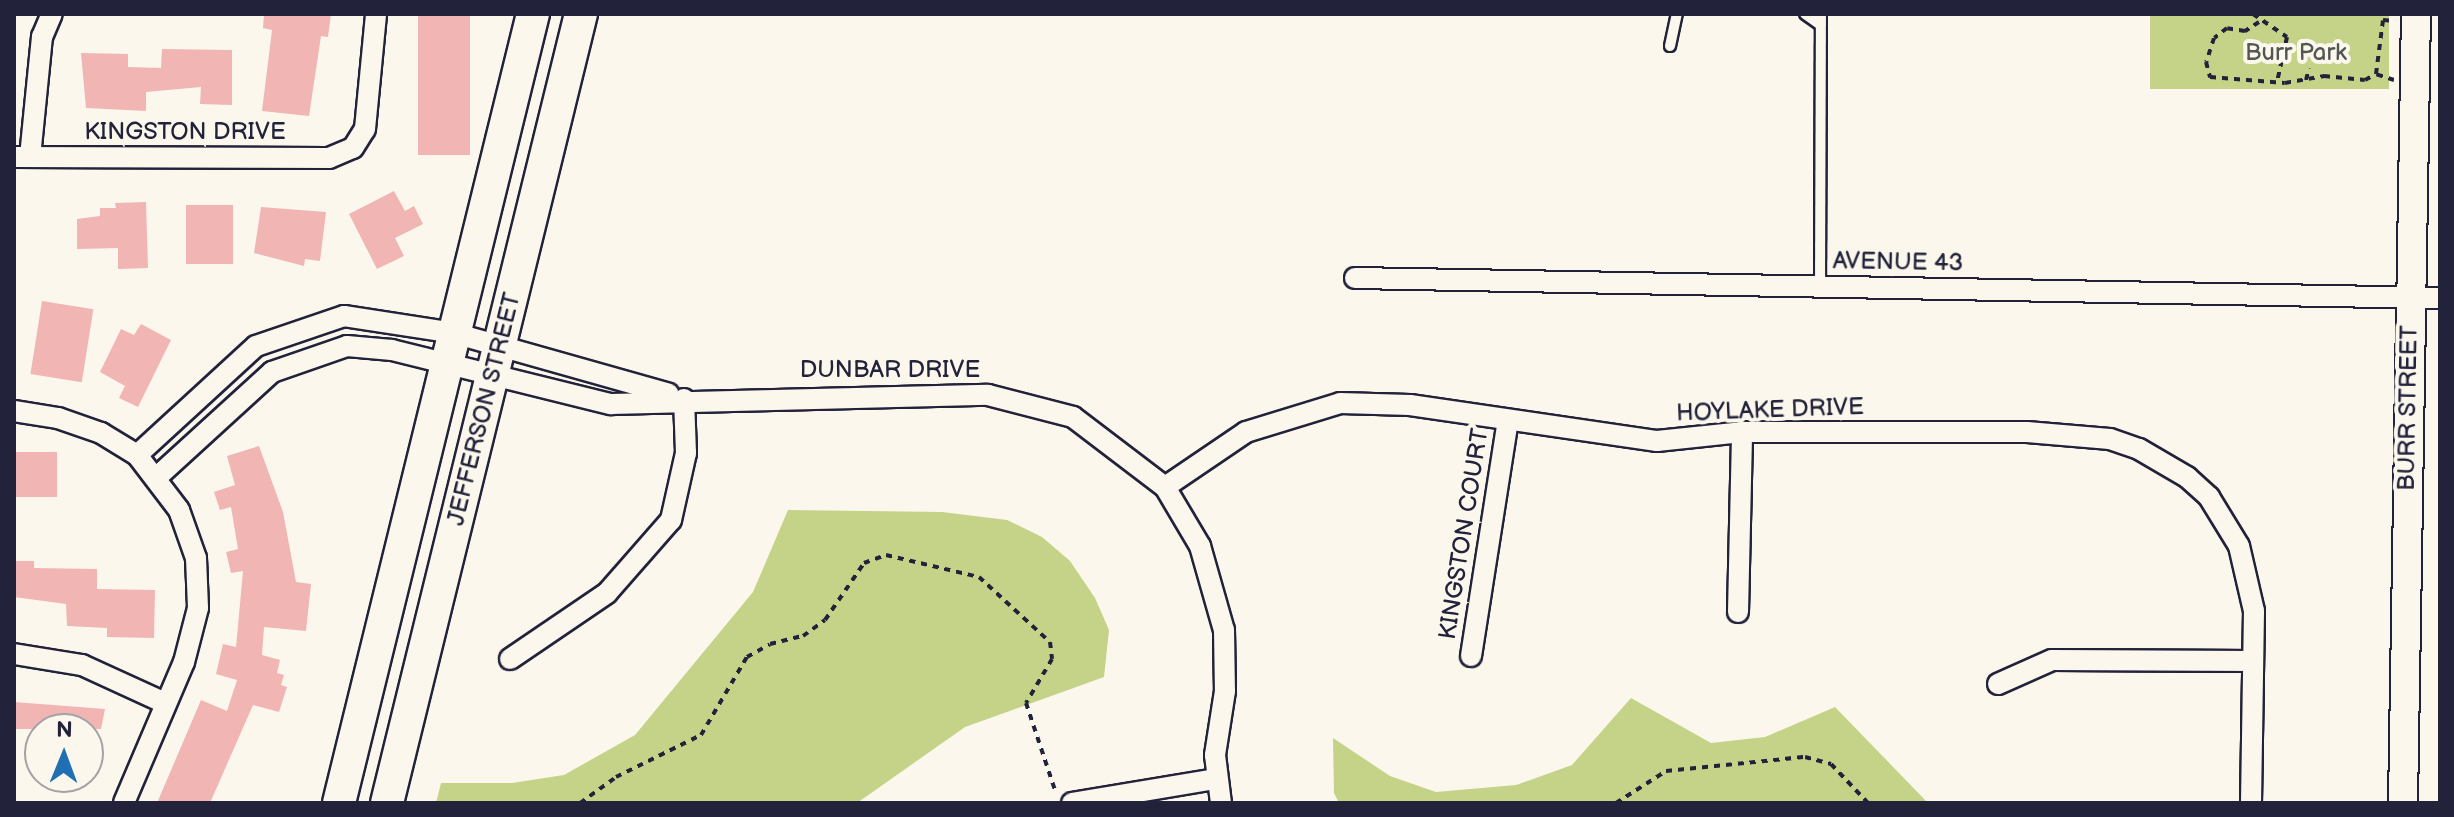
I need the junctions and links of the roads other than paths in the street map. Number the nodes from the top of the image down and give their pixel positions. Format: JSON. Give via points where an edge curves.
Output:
{"nodes":[{"id":1,"x":52,"y":14,"type":"edge"},
{"id":2,"x":376,"y":14,"type":"edge"},
{"id":3,"x":533,"y":14,"type":"edge"},
{"id":4,"x":581,"y":14,"type":"edge"},
{"id":5,"x":1677,"y":14,"type":"edge"},
{"id":6,"x":1805,"y":14,"type":"edge"},
{"id":7,"x":2407,"y":18,"type":"edge"},
{"id":8,"x":1821,"y":19,"type":"edge"},
{"id":9,"x":1670,"y":46,"type":"dead end"},
{"id":10,"x":22,"y":157,"type":"edge"},
{"id":11,"x":1355,"y":278,"type":"dead end"},
{"id":12,"x":1820,"y":286,"type":"junction"},
{"id":13,"x":2409,"y":297,"type":"junction"},
{"id":14,"x":2440,"y":298,"type":"edge"},
{"id":15,"x":473,"y":355,"type":"junction"},
{"id":16,"x":684,"y":399,"type":"junction"},
{"id":17,"x":14,"y":411,"type":"edge"},
{"id":18,"x":1508,"y":420,"type":"junction"},
{"id":19,"x":1742,"y":432,"type":"junction"},
{"id":20,"x":147,"y":467,"type":"junction"},
{"id":21,"x":1165,"y":487,"type":"junction"},
{"id":22,"x":1738,"y":612,"type":"dead end"},
{"id":23,"x":14,"y":654,"type":"edge"},
{"id":24,"x":1471,"y":656,"type":"dead end"},
{"id":25,"x":510,"y":659,"type":"dead end"},
{"id":26,"x":2253,"y":661,"type":"junction"},
{"id":27,"x":1998,"y":684,"type":"dead end"},
{"id":28,"x":165,"y":703,"type":"junction"},
{"id":29,"x":1216,"y":779,"type":"junction"},
{"id":30,"x":124,"y":803,"type":"edge"},
{"id":31,"x":339,"y":803,"type":"edge"},
{"id":32,"x":387,"y":803,"type":"edge"},
{"id":33,"x":1072,"y":803,"type":"edge"},
{"id":34,"x":1221,"y":803,"type":"edge"},
{"id":35,"x":2251,"y":803,"type":"edge"},
{"id":36,"x":2403,"y":803,"type":"edge"}],
"edges":[{"from":1,"to":10,"type":"street","via":[[42,37]]},
{"from":2,"to":10,"type":"street","name":"KINGSTON DRIVE","via":[[365,129],[353,148],[329,158]]},
{"from":3,"to":15,"type":"main road","name":"JEFFERSON STREET"},
{"from":4,"to":15,"type":"main road","name":"JEFFERSON STREET"},
{"from":5,"to":9,"type":"lane"},
{"from":6,"to":8,"type":"lane"},
{"from":7,"to":13,"type":"street","name":"BURR STREET"},
{"from":8,"to":12,"type":"lane"},
{"from":11,"to":12,"type":"street","name":"AVENUE 43"},
{"from":12,"to":13,"type":"street","name":"AVENUE 43"},
{"from":13,"to":14,"type":"street","name":"AVENUE 43"},
{"from":13,"to":36,"type":"street","name":"BURR STREET"},
{"from":15,"to":16,"type":"street","name":"DUNBAR DRIVE"},
{"from":15,"to":16,"type":"street","name":"DUNBAR DRIVE","via":[[611,404]]},
{"from":15,"to":20,"type":"street","via":[[369,346],[311,355],[272,372]]},
{"from":15,"to":20,"type":"street","via":[[372,317],[344,316],[301,327],[256,346],[223,372]]},
{"from":15,"to":31,"type":"main road","name":"JEFFERSON STREET"},
{"from":15,"to":32,"type":"main road","name":"JEFFERSON STREET"},
{"from":16,"to":21,"type":"street","name":"DUNBAR DRIVE","via":[[988,395],[1073,417]]},
{"from":16,"to":25,"type":"street","via":[[686,453],[671,520],[607,593]]},
{"from":17,"to":20,"type":"street","via":[[58,418],[101,433]]},
{"from":18,"to":19,"type":"street","name":"HOYLAKE DRIVE","via":[[1657,441]]},
{"from":18,"to":21,"type":"street","name":"HOYLAKE DRIVE","via":[[1371,401],[1317,407],[1246,432]]},
{"from":18,"to":24,"type":"street","name":"KINGSTON COURT"},
{"from":19,"to":22,"type":"street"},
{"from":19,"to":26,"type":"street","name":"HOYLAKE DRIVE","via":[[2084,434],[2139,449],[2168,463],[2209,497],[2239,546],[2252,589]]},
{"from":20,"to":28,"type":"street","via":[[179,510],[196,558],[198,608],[184,662]]},
{"from":21,"to":29,"type":"street","via":[[1200,546],[1224,630]]},
{"from":23,"to":28,"type":"street","via":[[82,665]]},
{"from":26,"to":27,"type":"street","via":[[2052,660]]},
{"from":26,"to":35,"type":"street","name":"HOYLAKE DRIVE"},
{"from":28,"to":30,"type":"street"},
{"from":29,"to":33,"type":"street"},
{"from":29,"to":34,"type":"street"}]}
